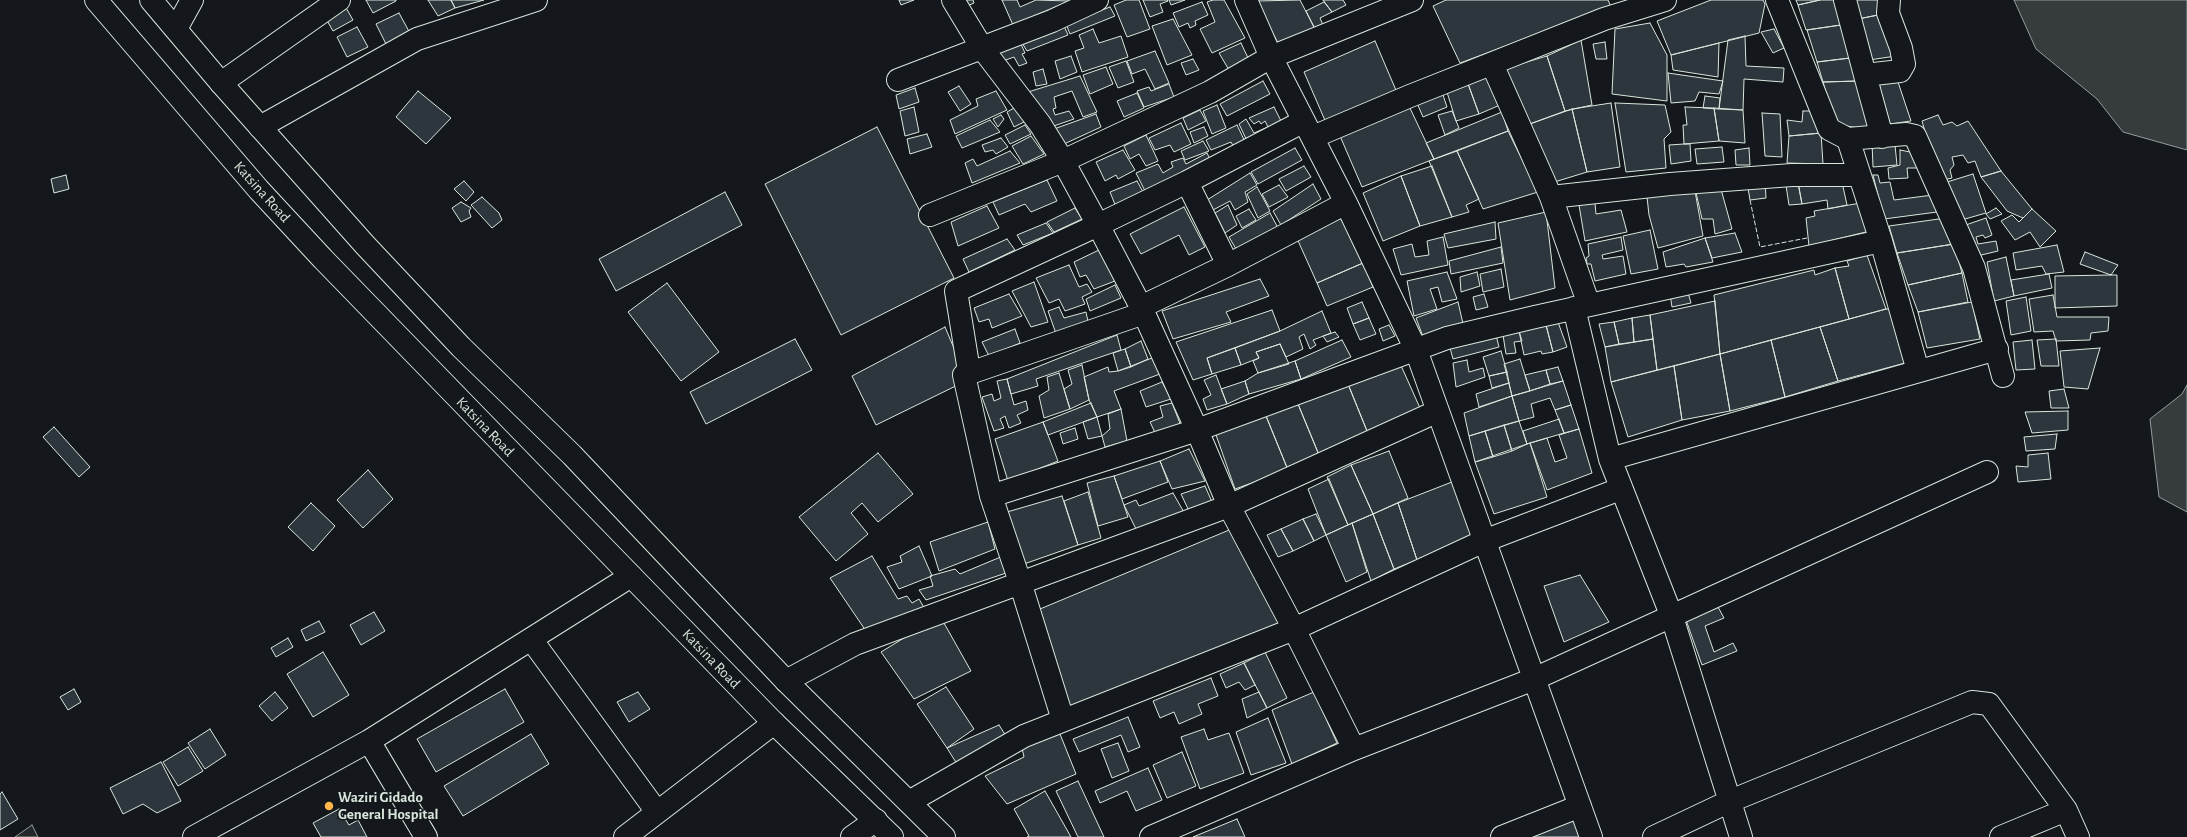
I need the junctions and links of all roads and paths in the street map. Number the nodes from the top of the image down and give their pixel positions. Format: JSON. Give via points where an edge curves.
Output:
{"nodes":[{"id":1,"x":96,"y":0,"type":"edge"},
{"id":2,"x":151,"y":0,"type":"edge"},
{"id":3,"x":192,"y":0,"type":"edge"},
{"id":4,"x":339,"y":0,"type":"edge"},
{"id":5,"x":536,"y":0,"type":"edge"},
{"id":6,"x":953,"y":0,"type":"edge"},
{"id":7,"x":1096,"y":0,"type":"edge"},
{"id":8,"x":1246,"y":0,"type":"edge"},
{"id":9,"x":1412,"y":0,"type":"edge"},
{"id":10,"x":1665,"y":0,"type":"edge"},
{"id":11,"x":1777,"y":0,"type":"edge"},
{"id":12,"x":1845,"y":0,"type":"edge"},
{"id":13,"x":1889,"y":0,"type":"edge"},
{"id":14,"x":176,"y":29,"type":"junction"},
{"id":15,"x":982,"y":48,"type":"junction"},
{"id":16,"x":1271,"y":57,"type":"junction"},
{"id":17,"x":1492,"y":64,"type":"junction"},
{"id":18,"x":1865,"y":75,"type":"junction"},
{"id":19,"x":898,"y":80,"type":"dead end"},
{"id":20,"x":221,"y":83,"type":"junction"},
{"id":21,"x":260,"y":127,"type":"junction"},
{"id":22,"x":1308,"y":129,"type":"junction"},
{"id":23,"x":1882,"y":137,"type":"junction"},
{"id":24,"x":1848,"y":139,"type":"junction"},
{"id":25,"x":1063,"y":161,"type":"junction"},
{"id":26,"x":1860,"y":175,"type":"junction"},
{"id":27,"x":1187,"y":182,"type":"junction"},
{"id":28,"x":1552,"y":196,"type":"junction"},
{"id":29,"x":1346,"y":203,"type":"junction"},
{"id":30,"x":930,"y":215,"type":"dead end"},
{"id":31,"x":1098,"y":225,"type":"junction"},
{"id":32,"x":1881,"y":241,"type":"junction"},
{"id":33,"x":1228,"y":265,"type":"junction"},
{"id":34,"x":1582,"y":306,"type":"junction"},
{"id":35,"x":1143,"y":310,"type":"junction"},
{"id":36,"x":1416,"y":350,"type":"junction"},
{"id":37,"x":1997,"y":350,"type":"junction"},
{"id":38,"x":1918,"y":371,"type":"junction"},
{"id":39,"x":964,"y":375,"type":"junction"},
{"id":40,"x":2003,"y":376,"type":"dead end"},
{"id":41,"x":1438,"y":411,"type":"junction"},
{"id":42,"x":1197,"y":430,"type":"junction"},
{"id":43,"x":1610,"y":460,"type":"junction"},
{"id":44,"x":1987,"y":472,"type":"dead end"},
{"id":45,"x":1620,"y":490,"type":"junction"},
{"id":46,"x":991,"y":496,"type":"junction"},
{"id":47,"x":1229,"y":506,"type":"junction"},
{"id":48,"x":1484,"y":541,"type":"junction"},
{"id":49,"x":631,"y":576,"type":"junction"},
{"id":50,"x":1020,"y":582,"type":"junction"},
{"id":51,"x":1672,"y":617,"type":"junction"},
{"id":52,"x":1294,"y":630,"type":"junction"},
{"id":53,"x":531,"y":639,"type":"junction"},
{"id":54,"x":1534,"y":679,"type":"junction"},
{"id":55,"x":786,"y":681,"type":"junction"},
{"id":56,"x":1063,"y":720,"type":"junction"},
{"id":57,"x":774,"y":723,"type":"junction"},
{"id":58,"x":369,"y":741,"type":"junction"},
{"id":59,"x":1354,"y":749,"type":"junction"},
{"id":60,"x":909,"y":802,"type":"junction"},
{"id":61,"x":1728,"y":802,"type":"junction"},
{"id":62,"x":1580,"y":806,"type":"junction"},
{"id":63,"x":2066,"y":810,"type":"junction"},
{"id":64,"x":657,"y":812,"type":"junction"},
{"id":65,"x":876,"y":820,"type":"junction"},
{"id":66,"x":194,"y":837,"type":"edge"},
{"id":67,"x":426,"y":837,"type":"edge"},
{"id":68,"x":625,"y":837,"type":"edge"},
{"id":69,"x":852,"y":837,"type":"edge"},
{"id":70,"x":892,"y":837,"type":"edge"},
{"id":71,"x":944,"y":837,"type":"edge"},
{"id":72,"x":1151,"y":837,"type":"edge"},
{"id":73,"x":1502,"y":837,"type":"edge"},
{"id":74,"x":1591,"y":837,"type":"edge"},
{"id":75,"x":1654,"y":837,"type":"edge"},
{"id":76,"x":1741,"y":837,"type":"edge"},
{"id":77,"x":2001,"y":837,"type":"edge"},
{"id":78,"x":2078,"y":837,"type":"edge"}],
"edges":[{"from":1,"to":49,"type":"main road","name":"Katsina Road","via":[[259,190],[323,260]]},
{"from":2,"to":14,"type":"main road"},
{"from":3,"to":14,"type":"main road"},
{"from":4,"to":20,"type":"main road"},
{"from":5,"to":21,"type":"main road","via":[[417,40]]},
{"from":6,"to":15,"type":"main road"},
{"from":7,"to":15,"type":"main road","via":[[1052,21]]},
{"from":8,"to":16,"type":"main road"},
{"from":9,"to":16,"type":"main road"},
{"from":10,"to":17,"type":"main road","via":[[1604,19]]},
{"from":11,"to":24,"type":"main road","via":[[1829,129]]},
{"from":12,"to":18,"type":"main road"},
{"from":13,"to":18,"type":"main road","via":[[1888,13],[1904,64],[1900,71]]},
{"from":14,"to":20,"type":"main road"},
{"from":15,"to":19,"type":"main road"},
{"from":15,"to":25,"type":"main road","via":[[1040,124]]},
{"from":16,"to":22,"type":"main road"},
{"from":16,"to":25,"type":"main road","via":[[1210,92]]},
{"from":17,"to":22,"type":"main road"},
{"from":17,"to":28,"type":"main road"},
{"from":18,"to":23,"type":"main road"},
{"from":20,"to":21,"type":"main road"},
{"from":21,"to":55,"type":"main road","via":[[365,245],[456,341],[572,455]]},
{"from":22,"to":27,"type":"main road"},
{"from":22,"to":29,"type":"main road"},
{"from":23,"to":24,"type":"main road"},
{"from":23,"to":37,"type":"main road","via":[[1906,134],[1914,136],[1974,268]]},
{"from":24,"to":26,"type":"main road"},
{"from":25,"to":30,"type":"main road"},
{"from":25,"to":31,"type":"main road"},
{"from":26,"to":28,"type":"main road","via":[[1792,175]]},
{"from":26,"to":32,"type":"main road"},
{"from":27,"to":31,"type":"main road"},
{"from":27,"to":33,"type":"main road"},
{"from":28,"to":34,"type":"main road"},
{"from":29,"to":33,"type":"main road"},
{"from":29,"to":36,"type":"main road"},
{"from":31,"to":35,"type":"main road"},
{"from":31,"to":39,"type":"main road","via":[[956,291],[969,371]]},
{"from":32,"to":34,"type":"main road"},
{"from":32,"to":38,"type":"main road"},
{"from":33,"to":35,"type":"main road"},
{"from":34,"to":36,"type":"main road","via":[[1447,338]]},
{"from":34,"to":43,"type":"main road"},
{"from":35,"to":39,"type":"main road"},
{"from":35,"to":42,"type":"main road"},
{"from":36,"to":41,"type":"main road"},
{"from":36,"to":42,"type":"main road"},
{"from":37,"to":38,"type":"main road"},
{"from":37,"to":40,"type":"main road"},
{"from":38,"to":43,"type":"main road"},
{"from":39,"to":46,"type":"main road"},
{"from":41,"to":47,"type":"main road"},
{"from":41,"to":48,"type":"main road"},
{"from":42,"to":46,"type":"main road"},
{"from":42,"to":47,"type":"main road"},
{"from":43,"to":45,"type":"main road"},
{"from":44,"to":51,"type":"main road"},
{"from":45,"to":48,"type":"main road"},
{"from":45,"to":51,"type":"main road"},
{"from":46,"to":50,"type":"main road"},
{"from":47,"to":50,"type":"main road"},
{"from":47,"to":52,"type":"main road"},
{"from":48,"to":52,"type":"main road"},
{"from":48,"to":54,"type":"main road"},
{"from":49,"to":53,"type":"main road"},
{"from":49,"to":57,"type":"main road","name":"Katsina Road"},
{"from":50,"to":55,"type":"main road","via":[[855,644]]},
{"from":50,"to":56,"type":"main road"},
{"from":51,"to":54,"type":"main road"},
{"from":51,"to":61,"type":"main road"},
{"from":52,"to":56,"type":"main road"},
{"from":52,"to":59,"type":"main road"},
{"from":53,"to":58,"type":"main road"},
{"from":53,"to":64,"type":"main road"},
{"from":54,"to":59,"type":"main road"},
{"from":54,"to":62,"type":"main road"},
{"from":55,"to":60,"type":"main road"},
{"from":56,"to":60,"type":"main road","via":[[1024,736]]},
{"from":57,"to":64,"type":"main road"},
{"from":57,"to":65,"type":"main road","name":"Katsina Road"},
{"from":58,"to":66,"type":"main road"},
{"from":58,"to":67,"type":"main road"},
{"from":59,"to":72,"type":"main road"},
{"from":60,"to":71,"type":"main road"},
{"from":61,"to":63,"type":"main road","via":[[1972,702],[1988,704]]},
{"from":61,"to":75,"type":"main road"},
{"from":61,"to":76,"type":"main road"},
{"from":62,"to":73,"type":"main road"},
{"from":62,"to":74,"type":"main road"},
{"from":63,"to":77,"type":"main road"},
{"from":63,"to":78,"type":"main road"},
{"from":64,"to":68,"type":"main road"},
{"from":65,"to":69,"type":"main road"},
{"from":65,"to":70,"type":"main road","name":"Katsina Road"}]}
